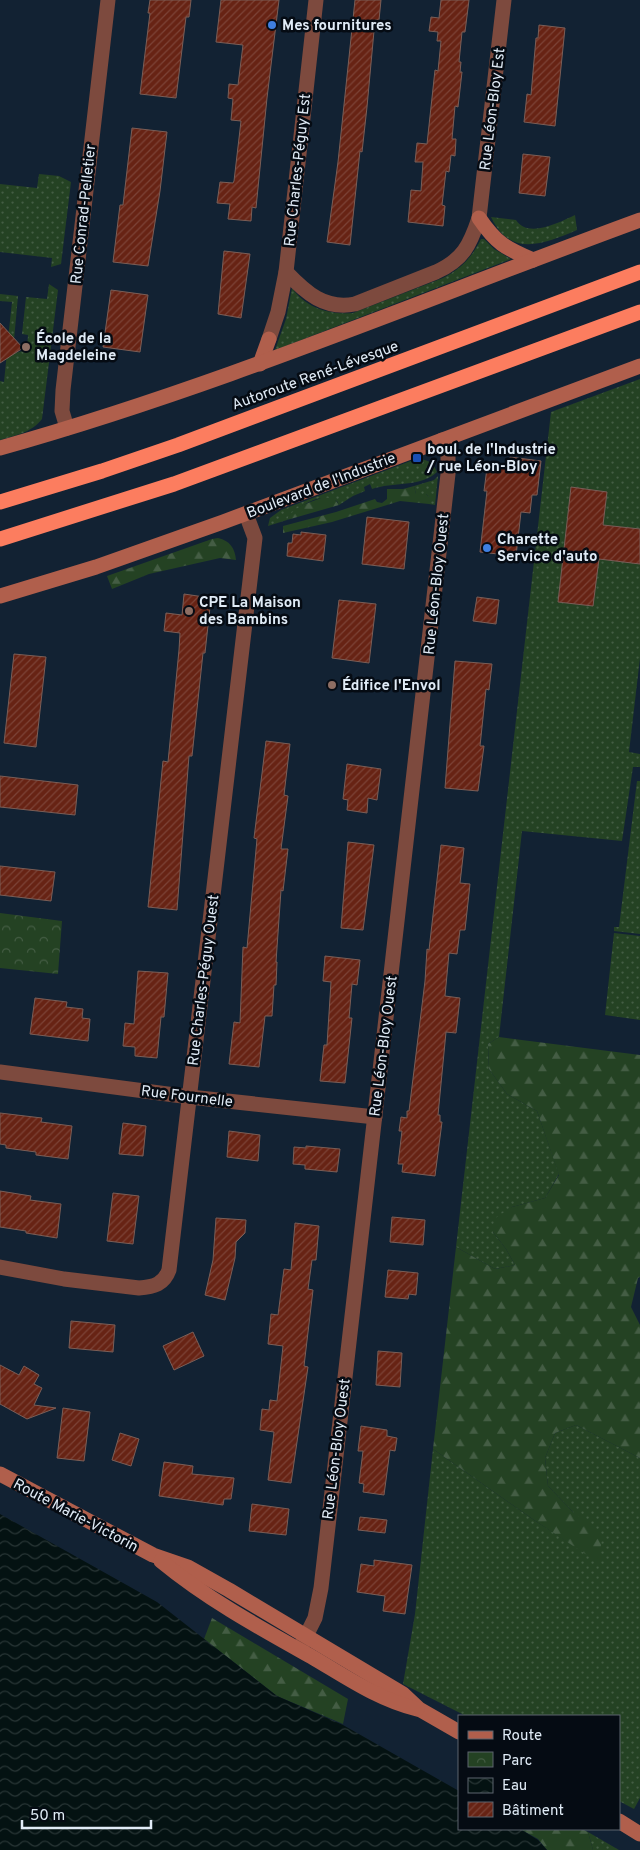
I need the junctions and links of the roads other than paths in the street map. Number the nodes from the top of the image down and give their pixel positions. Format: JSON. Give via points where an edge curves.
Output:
{"nodes":[{"id":1,"x":108,"y":0,"type":"edge"},
{"id":2,"x":316,"y":0,"type":"edge"},
{"id":3,"x":504,"y":0,"type":"edge"},
{"id":4,"x":479,"y":218,"type":"junction"},
{"id":5,"x":640,"y":220,"type":"edge"},
{"id":6,"x":533,"y":260,"type":"junction"},
{"id":7,"x":286,"y":272,"type":"junction"},
{"id":8,"x":640,"y":272,"type":"edge"},
{"id":9,"x":640,"y":312,"type":"edge"},
{"id":10,"x":260,"y":364,"type":"junction"},
{"id":11,"x":640,"y":366,"type":"edge"},
{"id":12,"x":67,"y":428,"type":"junction"},
{"id":13,"x":442,"y":440,"type":"junction"},
{"id":14,"x":0,"y":448,"type":"edge"},
{"id":15,"x":0,"y":502,"type":"edge"},
{"id":16,"x":246,"y":514,"type":"junction"},
{"id":17,"x":0,"y":539,"type":"edge"},
{"id":18,"x":0,"y":596,"type":"edge"},
{"id":19,"x":0,"y":1072,"type":"edge"},
{"id":20,"x":190,"y":1097,"type":"junction"},
{"id":21,"x":375,"y":1117,"type":"junction"},
{"id":22,"x":0,"y":1267,"type":"edge"},
{"id":23,"x":0,"y":1474,"type":"edge"},
{"id":24,"x":153,"y":1555,"type":"junction"},
{"id":25,"x":306,"y":1636,"type":"junction"},
{"id":26,"x":299,"y":1650,"type":"junction"},
{"id":27,"x":419,"y":1709,"type":"junction"},
{"id":28,"x":458,"y":1731,"type":"edge"},
{"id":29,"x":620,"y":1822,"type":"edge"},
{"id":30,"x":640,"y":1834,"type":"edge"}],
"edges":[{"from":1,"to":12,"type":"street","name":"Rue Conrad-Pelletier","via":[[63,390],[62,411]]},
{"from":2,"to":7,"type":"street","name":"Rue Charles-Péguy Est"},
{"from":3,"to":4,"type":"street","name":"Rue Léon-Bloy Est"},
{"from":4,"to":6,"type":"street","via":[[503,246]]},
{"from":4,"to":7,"type":"street","name":"Rue Léon-Bloy Est","via":[[468,246],[455,261],[436,272],[355,304],[336,306],[317,300]]},
{"from":5,"to":6,"type":"street"},
{"from":6,"to":10,"type":"street"},
{"from":7,"to":10,"type":"street","name":"Rue Charles-Péguy Est","via":[[278,312]]},
{"from":8,"to":15,"type":"highway","name":"Autoroute René-Lévesque","via":[[178,445]]},
{"from":9,"to":17,"type":"highway","via":[[174,484]]},
{"from":10,"to":12,"type":"street"},
{"from":11,"to":13,"type":"street","name":"Boulevard de l'Industrie"},
{"from":12,"to":14,"type":"street"},
{"from":13,"to":16,"type":"street","name":"Boulevard de l'Industrie"},
{"from":13,"to":21,"type":"street","name":"Rue Léon-Bloy Ouest","via":[[448,456],[448,474]]},
{"from":16,"to":18,"type":"street","name":"Boulevard de l'Industrie","via":[[107,563]]},
{"from":16,"to":20,"type":"street","name":"Rue Charles-Péguy Ouest","via":[[255,538]]},
{"from":19,"to":20,"type":"street","name":"Rue Fournelle"},
{"from":20,"to":21,"type":"street","name":"Rue Fournelle"},
{"from":20,"to":22,"type":"street","name":"Rue Charles-Péguy Ouest","via":[[169,1270],[160,1284],[139,1288]]},
{"from":21,"to":25,"type":"street","name":"Rue Léon-Bloy Ouest","via":[[321,1588],[315,1618]]},
{"from":23,"to":24,"type":"street","name":"Route Marie-Victorin"},
{"from":24,"to":25,"type":"street","name":"Route Marie-Victorin","via":[[188,1567]]},
{"from":24,"to":26,"type":"street","name":"Route Marie-Victorin","via":[[202,1593]]},
{"from":25,"to":26,"type":"street","name":"Rue Léon-Bloy Ouest"},
{"from":25,"to":27,"type":"street","name":"Route Marie-Victorin","via":[[403,1694]]},
{"from":26,"to":27,"type":"street","name":"Route Marie-Victorin","via":[[397,1704]]},
{"from":27,"to":28,"type":"street"},
{"from":29,"to":30,"type":"street"}]}
